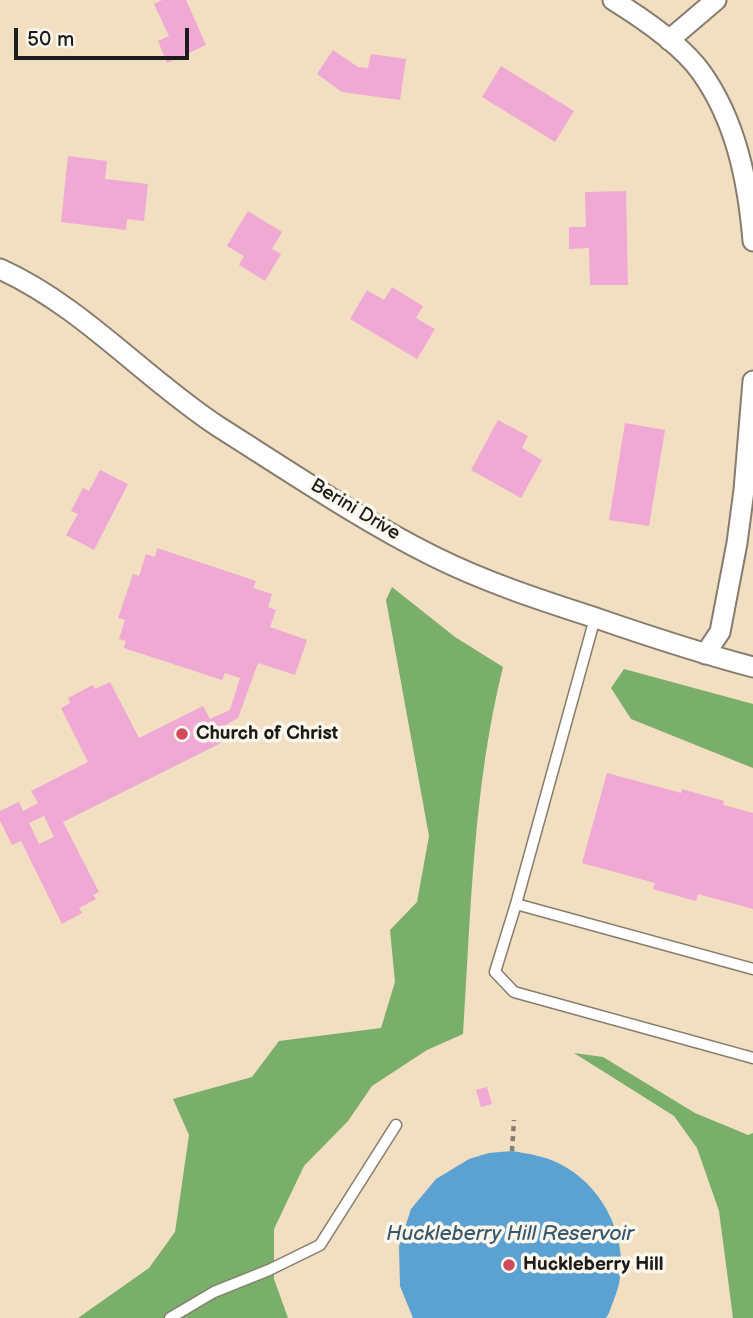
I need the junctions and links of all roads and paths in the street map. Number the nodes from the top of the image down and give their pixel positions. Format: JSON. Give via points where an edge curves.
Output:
{"nodes":[{"id":1,"x":613,"y":0,"type":"edge"},
{"id":2,"x":716,"y":0,"type":"edge"},
{"id":3,"x":669,"y":40,"type":"junction"},
{"id":4,"x":753,"y":241,"type":"edge"},
{"id":5,"x":0,"y":269,"type":"edge"},
{"id":6,"x":753,"y":381,"type":"edge"},
{"id":7,"x":595,"y":618,"type":"junction"},
{"id":8,"x":705,"y":654,"type":"junction"},
{"id":9,"x":753,"y":667,"type":"edge"},
{"id":10,"x":516,"y":904,"type":"junction"},
{"id":11,"x":753,"y":969,"type":"edge"},
{"id":12,"x":753,"y":1058,"type":"edge"},
{"id":13,"x":514,"y":1121,"type":"dead end"},
{"id":14,"x":396,"y":1125,"type":"dead end"},
{"id":15,"x":512,"y":1152,"type":"dead end"},
{"id":16,"x":170,"y":1318,"type":"edge"}],
"edges":[{"from":1,"to":3,"type":"street"},
{"from":2,"to":3,"type":"street"},
{"from":3,"to":4,"type":"street","via":[[700,71],[726,116],[743,167]]},
{"from":5,"to":7,"type":"street","name":"Berini Drive","via":[[49,295],[216,425],[391,533],[480,578]]},
{"from":6,"to":8,"type":"street","via":[[737,543],[720,632]]},
{"from":7,"to":8,"type":"street","name":"Berini Drive"},
{"from":7,"to":10,"type":"lane"},
{"from":8,"to":9,"type":"street","name":"Berini Drive"},
{"from":10,"to":11,"type":"lane"},
{"from":10,"to":12,"type":"lane","via":[[495,972],[514,992]]},
{"from":13,"to":15,"type":"path"},
{"from":14,"to":16,"type":"lane","via":[[320,1245],[214,1292]]}]}
